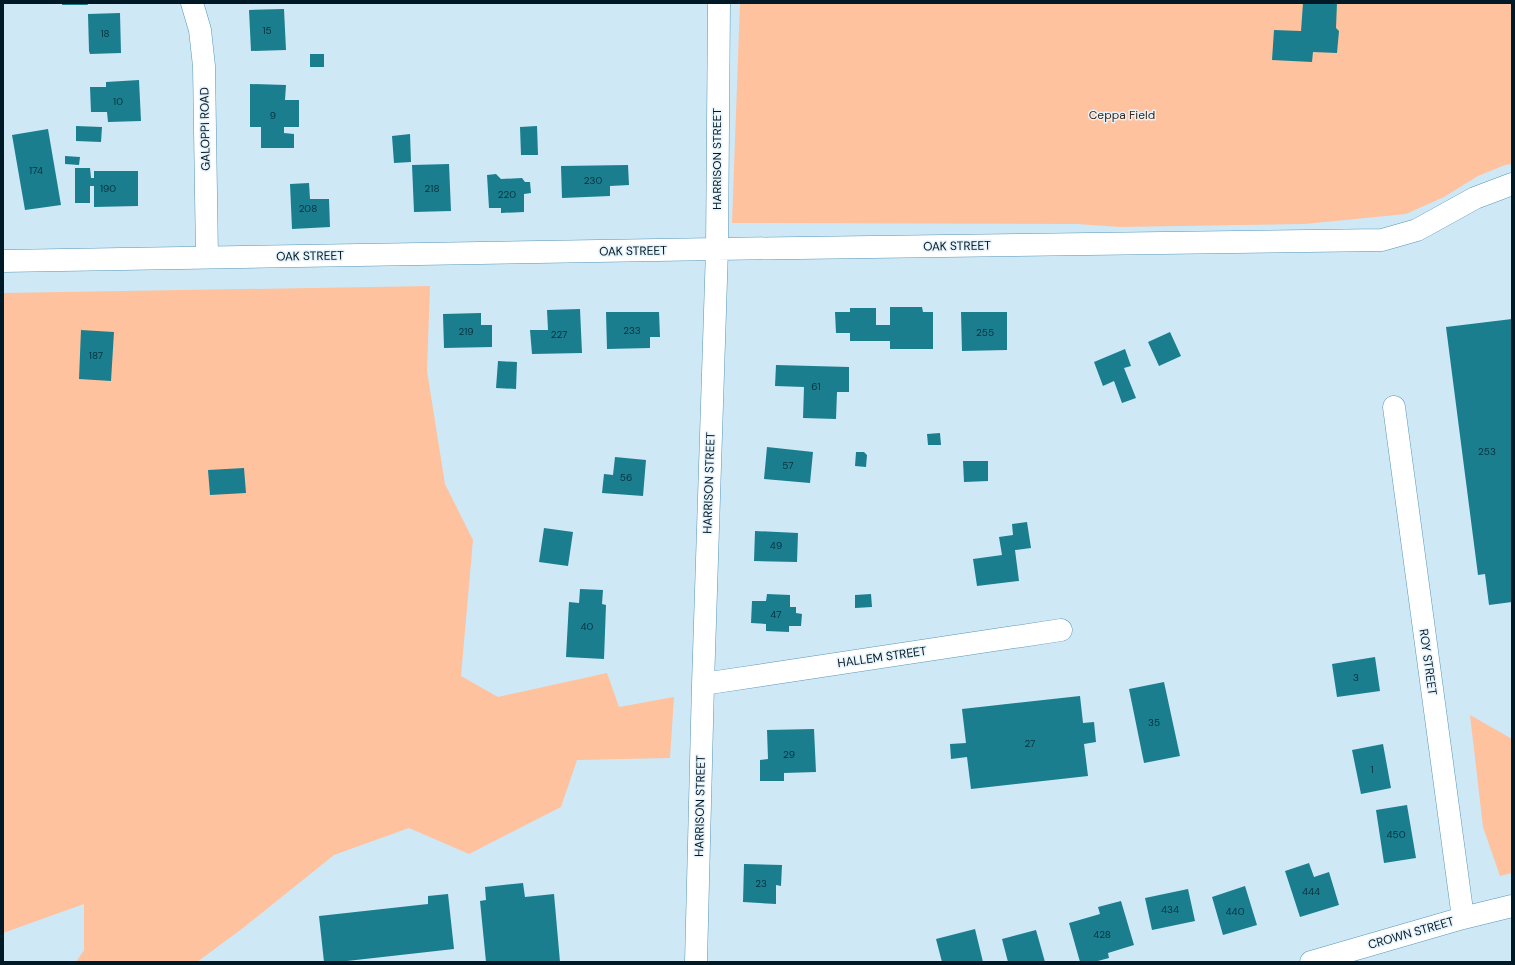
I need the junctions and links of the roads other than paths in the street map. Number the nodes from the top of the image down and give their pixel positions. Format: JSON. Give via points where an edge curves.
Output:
{"nodes":[{"id":1,"x":192,"y":3,"type":"edge"},
{"id":2,"x":718,"y":3,"type":"edge"},
{"id":3,"x":1512,"y":184,"type":"edge"},
{"id":4,"x":717,"y":249,"type":"junction"},
{"id":5,"x":207,"y":257,"type":"junction"},
{"id":6,"x":3,"y":261,"type":"edge"},
{"id":7,"x":1394,"y":407,"type":"dead end"},
{"id":8,"x":1061,"y":630,"type":"dead end"},
{"id":9,"x":702,"y":684,"type":"junction"},
{"id":10,"x":1512,"y":906,"type":"edge"},
{"id":11,"x":1462,"y":918,"type":"junction"},
{"id":12,"x":696,"y":962,"type":"edge"},
{"id":13,"x":1311,"y":962,"type":"edge"}],
"edges":[{"from":1,"to":5,"type":"street","name":"GALOPPI ROAD","via":[[200,30],[204,66]]},
{"from":2,"to":4,"type":"street","name":"HARRISON STREET"},
{"from":3,"to":4,"type":"street","name":"OAK STREET","via":[[1475,198],[1417,230],[1382,240]]},
{"from":4,"to":5,"type":"street","name":"OAK STREET"},
{"from":4,"to":9,"type":"street","name":"HARRISON STREET"},
{"from":5,"to":6,"type":"street","name":"OAK STREET"},
{"from":7,"to":11,"type":"street","name":"ROY STREET"},
{"from":8,"to":9,"type":"street","name":"HALLEM STREET"},
{"from":9,"to":12,"type":"street","name":"HARRISON STREET"},
{"from":10,"to":11,"type":"street","name":"CROWN STREET"},
{"from":11,"to":13,"type":"street","name":"CROWN STREET"}]}
